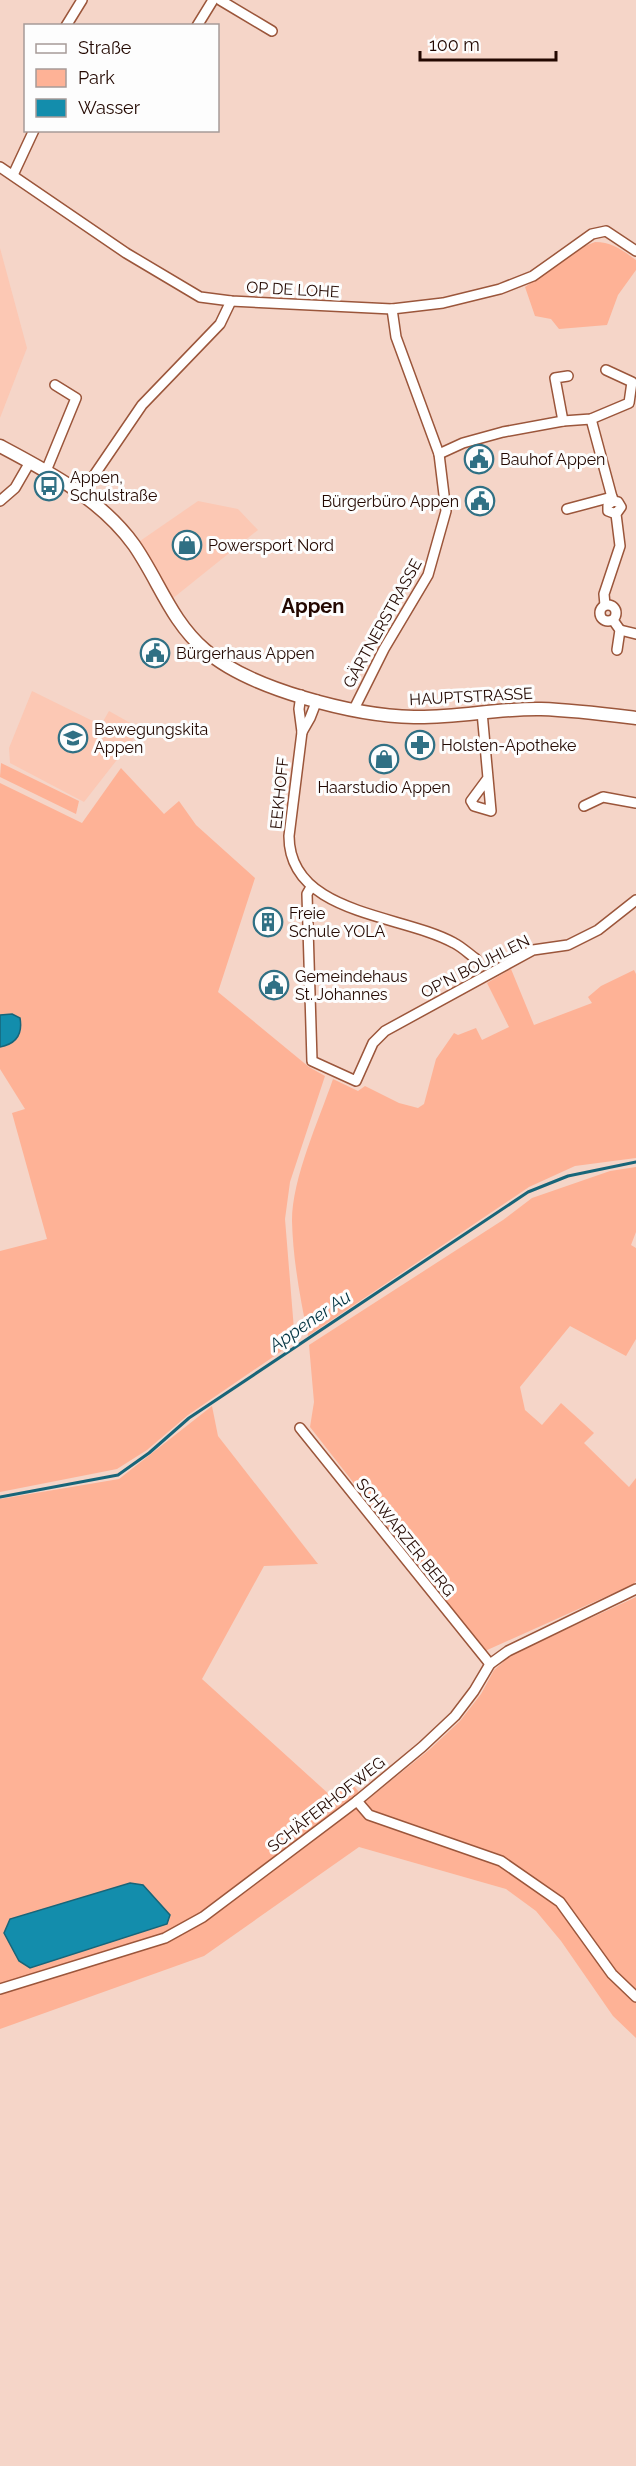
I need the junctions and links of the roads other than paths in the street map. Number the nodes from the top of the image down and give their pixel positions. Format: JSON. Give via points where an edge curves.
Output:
{"nodes":[{"id":1,"x":82,"y":0,"type":"edge"},
{"id":2,"x":213,"y":0,"type":"edge"},
{"id":3,"x":220,"y":0,"type":"edge"},
{"id":4,"x":67,"y":24,"type":"edge"},
{"id":5,"x":198,"y":24,"type":"edge"},
{"id":6,"x":272,"y":31,"type":"dead end"},
{"id":7,"x":33,"y":132,"type":"edge"},
{"id":8,"x":0,"y":168,"type":"edge"},
{"id":9,"x":13,"y":175,"type":"junction"},
{"id":10,"x":636,"y":251,"type":"edge"},
{"id":11,"x":231,"y":301,"type":"junction"},
{"id":12,"x":392,"y":309,"type":"junction"},
{"id":13,"x":606,"y":370,"type":"dead end"},
{"id":14,"x":568,"y":376,"type":"dead end"},
{"id":15,"x":55,"y":385,"type":"dead end"},
{"id":16,"x":591,"y":419,"type":"junction"},
{"id":17,"x":563,"y":421,"type":"junction"},
{"id":18,"x":0,"y":446,"type":"edge"},
{"id":19,"x":439,"y":454,"type":"junction"},
{"id":20,"x":30,"y":462,"type":"junction"},
{"id":21,"x":46,"y":471,"type":"junction"},
{"id":22,"x":82,"y":494,"type":"junction"},
{"id":23,"x":612,"y":499,"type":"junction"},
{"id":24,"x":0,"y":501,"type":"edge"},
{"id":25,"x":567,"y":509,"type":"dead end"},
{"id":26,"x":620,"y":630,"type":"junction"},
{"id":27,"x":636,"y":634,"type":"edge"},
{"id":28,"x":617,"y":650,"type":"dead end"},
{"id":29,"x":301,"y":695,"type":"junction"},
{"id":30,"x":317,"y":700,"type":"junction"},
{"id":31,"x":354,"y":709,"type":"junction"},
{"id":32,"x":482,"y":712,"type":"junction"},
{"id":33,"x":636,"y":718,"type":"edge"},
{"id":34,"x":302,"y":732,"type":"junction"},
{"id":35,"x":488,"y":778,"type":"dead end"},
{"id":36,"x":636,"y":803,"type":"edge"},
{"id":37,"x":584,"y":806,"type":"dead end"},
{"id":38,"x":311,"y":887,"type":"junction"},
{"id":39,"x":636,"y":900,"type":"edge"},
{"id":40,"x":476,"y":959,"type":"dead end"},
{"id":41,"x":300,"y":1428,"type":"dead end"},
{"id":42,"x":636,"y":1589,"type":"edge"},
{"id":43,"x":490,"y":1664,"type":"junction"},
{"id":44,"x":357,"y":1801,"type":"junction"},
{"id":45,"x":0,"y":1989,"type":"edge"},
{"id":46,"x":636,"y":1997,"type":"edge"}],
"edges":[{"from":1,"to":4,"type":"street"},
{"from":2,"to":5,"type":"street"},
{"from":3,"to":6,"type":"street"},
{"from":7,"to":9,"type":"street"},
{"from":8,"to":9,"type":"street","name":"OP DE LOHE"},
{"from":9,"to":11,"type":"street","name":"OP DE LOHE","via":[[200,297]]},
{"from":10,"to":12,"type":"street","name":"OP DE LOHE","via":[[606,231],[592,234],[533,276],[500,289],[443,303]]},
{"from":11,"to":12,"type":"street","name":"OP DE LOHE"},
{"from":11,"to":22,"type":"street","via":[[220,324],[142,405]]},
{"from":12,"to":19,"type":"street","name":"GÄRTNERSTRASSE","via":[[396,336]]},
{"from":13,"to":16,"type":"street","via":[[632,382],[629,403]]},
{"from":14,"to":17,"type":"street","via":[[555,378]]},
{"from":15,"to":21,"type":"street","via":[[76,398]]},
{"from":16,"to":17,"type":"street"},
{"from":16,"to":23,"type":"street"},
{"from":17,"to":19,"type":"street","via":[[503,432]]},
{"from":18,"to":20,"type":"main road","name":"HAUPTSTRASSE"},
{"from":19,"to":31,"type":"street","name":"GÄRTNERSTRASSE","via":[[446,511],[434,560]]},
{"from":20,"to":21,"type":"main road","name":"HAUPTSTRASSE"},
{"from":20,"to":24,"type":"street","via":[[15,488]]},
{"from":21,"to":22,"type":"main road","name":"HAUPTSTRASSE"},
{"from":22,"to":29,"type":"main road","name":"HAUPTSTRASSE","via":[[110,517],[132,543],[182,627],[203,649],[245,675]]},
{"from":23,"to":25,"type":"street"},
{"from":23,"to":26,"type":"street","via":[[621,507],[616,514],[620,546],[600,616],[607,622],[613,620]]},
{"from":26,"to":27,"type":"street"},
{"from":26,"to":28,"type":"street"},
{"from":29,"to":30,"type":"main road","name":"HAUPTSTRASSE"},
{"from":29,"to":34,"type":"street","name":"EEKHOFF"},
{"from":30,"to":31,"type":"main road","name":"HAUPTSTRASSE"},
{"from":30,"to":34,"type":"street","name":"EEKHOFF"},
{"from":31,"to":32,"type":"main road","name":"HAUPTSTRASSE","via":[[414,717]]},
{"from":32,"to":33,"type":"main road","name":"HAUPTSTRASSE","via":[[559,710]]},
{"from":32,"to":35,"type":"street"},
{"from":34,"to":38,"type":"street","name":"EEKHOFF","via":[[289,844],[299,873]]},
{"from":36,"to":37,"type":"street","via":[[603,797]]},
{"from":38,"to":39,"type":"street","name":"OP'N BOUHLEN","via":[[307,894],[312,1061],[356,1081],[373,1043],[385,1031],[532,950],[568,945],[598,930]]},
{"from":38,"to":40,"type":"street","name":"EEKHOFF","via":[[330,899],[453,942]]},
{"from":41,"to":43,"type":"street","name":"SCHWARZER BERG"},
{"from":42,"to":43,"type":"street","name":"SCHÄFERHOFWEG","via":[[508,1651]]},
{"from":43,"to":44,"type":"street","name":"SCHÄFERHOFWEG","via":[[455,1716]]},
{"from":44,"to":45,"type":"street","name":"SCHÄFERHOFWEG","via":[[203,1917],[165,1938]]},
{"from":44,"to":46,"type":"street","via":[[369,1815],[501,1862],[560,1902],[612,1974]]}]}
